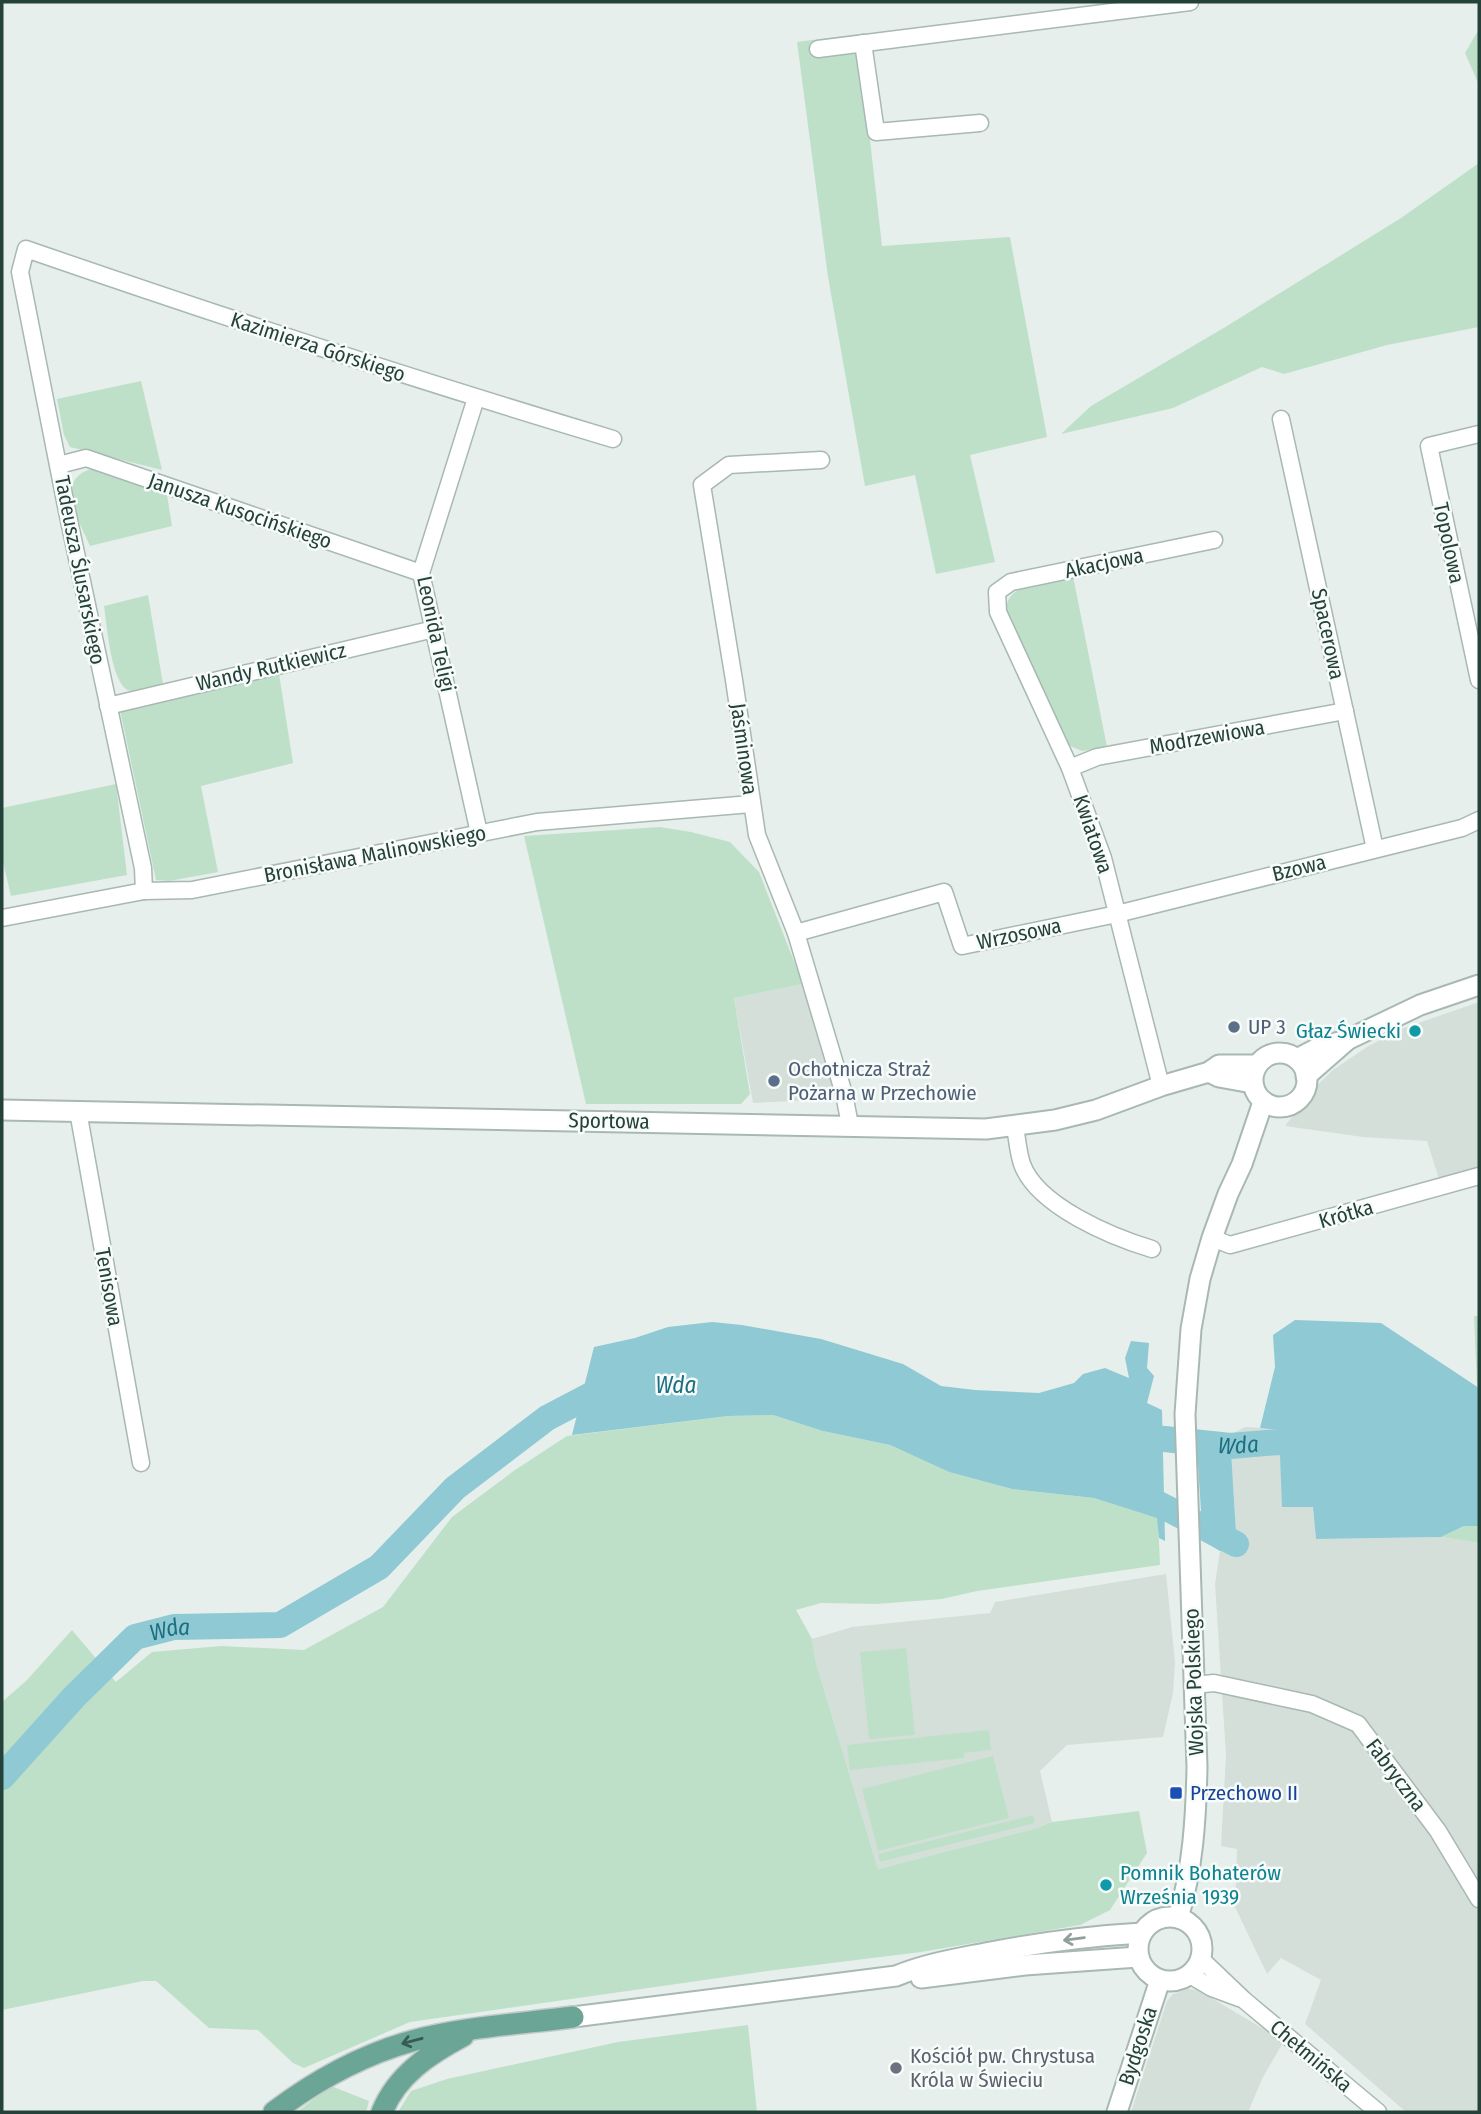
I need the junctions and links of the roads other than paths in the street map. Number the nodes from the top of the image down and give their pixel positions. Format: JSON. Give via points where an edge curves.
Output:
{"nodes":[{"id":1,"x":1190,"y":2,"type":"edge"},
{"id":2,"x":863,"y":43,"type":"junction"},
{"id":3,"x":818,"y":49,"type":"dead end"},
{"id":4,"x":980,"y":123,"type":"dead end"},
{"id":5,"x":26,"y":249,"type":"joint"},
{"id":6,"x":476,"y":398,"type":"junction"},
{"id":7,"x":1281,"y":419,"type":"dead end"},
{"id":8,"x":1479,"y":434,"type":"edge"},
{"id":9,"x":613,"y":439,"type":"dead end"},
{"id":10,"x":821,"y":460,"type":"dead end"},
{"id":11,"x":59,"y":465,"type":"junction"},
{"id":12,"x":1214,"y":540,"type":"dead end"},
{"id":13,"x":421,"y":573,"type":"junction"},
{"id":14,"x":997,"y":592,"type":"joint"},
{"id":15,"x":434,"y":629,"type":"junction"},
{"id":16,"x":1479,"y":680,"type":"edge"},
{"id":17,"x":108,"y":706,"type":"junction"},
{"id":18,"x":1345,"y":711,"type":"junction"},
{"id":19,"x":1070,"y":768,"type":"junction"},
{"id":20,"x":751,"y":804,"type":"junction"},
{"id":21,"x":1479,"y":820,"type":"edge"},
{"id":22,"x":480,"y":833,"type":"junction"},
{"id":23,"x":1375,"y":849,"type":"junction"},
{"id":24,"x":144,"y":891,"type":"junction"},
{"id":25,"x":1117,"y":914,"type":"junction"},
{"id":26,"x":2,"y":918,"type":"edge"},
{"id":27,"x":796,"y":933,"type":"junction"},
{"id":28,"x":1479,"y":985,"type":"edge"},
{"id":29,"x":1301,"y":1068,"type":"junction"},
{"id":30,"x":1255,"y":1074,"type":"junction"},
{"id":31,"x":1161,"y":1086,"type":"junction"},
{"id":32,"x":1270,"y":1104,"type":"junction"},
{"id":33,"x":2,"y":1110,"type":"edge"},
{"id":34,"x":78,"y":1111,"type":"junction"},
{"id":35,"x":850,"y":1125,"type":"junction"},
{"id":36,"x":1015,"y":1126,"type":"junction"},
{"id":37,"x":1479,"y":1176,"type":"edge"},
{"id":38,"x":1212,"y":1238,"type":"junction"},
{"id":39,"x":1152,"y":1249,"type":"dead end"},
{"id":40,"x":141,"y":1463,"type":"dead end"},
{"id":41,"x":1193,"y":1685,"type":"junction"},
{"id":42,"x":1479,"y":1899,"type":"edge"},
{"id":43,"x":1178,"y":1918,"type":"junction"},
{"id":44,"x":1142,"y":1933,"type":"junction"},
{"id":45,"x":1139,"y":1957,"type":"junction"},
{"id":46,"x":1195,"y":1967,"type":"junction"},
{"id":47,"x":895,"y":1976,"type":"junction"},
{"id":48,"x":1160,"y":1980,"type":"junction"},
{"id":49,"x":573,"y":2017,"type":"joint"},
{"id":50,"x":479,"y":2029,"type":"junction"},
{"id":51,"x":274,"y":2112,"type":"edge"},
{"id":52,"x":382,"y":2112,"type":"edge"},
{"id":53,"x":1116,"y":2112,"type":"edge"},
{"id":54,"x":1378,"y":2112,"type":"edge"}],
"edges":[{"from":1,"to":2,"type":"street"},
{"from":2,"to":3,"type":"street"},
{"from":2,"to":4,"type":"street","via":[[876,132]]},
{"from":5,"to":6,"type":"street","name":"Kazimierza Górskiego"},
{"from":5,"to":11,"type":"street","name":"Tadeusza Ślusarskiego","via":[[20,272]]},
{"from":6,"to":9,"type":"street","name":"Kazimierza Górskiego"},
{"from":6,"to":13,"type":"street","name":"Leonida Teligi"},
{"from":7,"to":18,"type":"street","name":"Spacerowa"},
{"from":8,"to":16,"type":"street","name":"Topolowa","via":[[1429,446]]},
{"from":10,"to":20,"type":"street","name":"Jaśminowa","via":[[729,465],[702,485]]},
{"from":11,"to":13,"type":"street","name":"Janusza Kusocińskiego","via":[[86,458]]},
{"from":11,"to":17,"type":"street","name":"Tadeusza Ślusarskiego"},
{"from":12,"to":14,"type":"street","name":"Akacjowa","via":[[1011,582]]},
{"from":13,"to":15,"type":"street","name":"Leonida Teligi"},
{"from":14,"to":19,"type":"street","name":"Kwiatowa","via":[[998,611]]},
{"from":15,"to":17,"type":"street","name":"Wandy Rutkiewicz"},
{"from":15,"to":22,"type":"street","name":"Leonida Teligi"},
{"from":17,"to":24,"type":"street","name":"Tadeusza Ślusarskiego"},
{"from":18,"to":19,"type":"street","name":"Modrzewiowa","via":[[1097,757]]},
{"from":18,"to":23,"type":"street","name":"Spacerowa"},
{"from":19,"to":25,"type":"street","name":"Kwiatowa","via":[[1103,858]]},
{"from":20,"to":22,"type":"street","name":"Bronisława Malinowskiego","via":[[537,822]]},
{"from":20,"to":27,"type":"street","name":"Jaśminowa","via":[[757,835]]},
{"from":21,"to":23,"type":"street","name":"Bzowa"},
{"from":22,"to":24,"type":"street","name":"Bronisława Malinowskiego","via":[[191,890]]},
{"from":23,"to":25,"type":"street","name":"Bzowa"},
{"from":24,"to":26,"type":"street","name":"Bronisława Malinowskiego"},
{"from":25,"to":27,"type":"street","name":"Wrzosowa","via":[[961,946],[944,892]]},
{"from":25,"to":31,"type":"street","name":"Kwiatowa"},
{"from":27,"to":35,"type":"street","name":"Jaśminowa"},
{"from":28,"to":29,"type":"street","via":[[1389,1018]]},
{"from":29,"to":30,"type":"street","via":[[1287,1054],[1275,1054],[1265,1058]]},
{"from":29,"to":32,"type":"street","via":[[1306,1084],[1300,1098],[1286,1107]]},
{"from":30,"to":31,"type":"street","name":"Sportowa","via":[[1219,1077],[1209,1072]]},
{"from":30,"to":32,"type":"street","via":[[1256,1093]]},
{"from":31,"to":36,"type":"street","name":"Sportowa","via":[[1096,1110]]},
{"from":32,"to":38,"type":"street"},
{"from":33,"to":34,"type":"street","name":"Sportowa"},
{"from":34,"to":35,"type":"street","name":"Sportowa"},
{"from":34,"to":40,"type":"street","name":"Tenisowa"},
{"from":35,"to":36,"type":"street","name":"Sportowa"},
{"from":36,"to":39,"type":"street","via":[[1023,1165],[1038,1191],[1088,1224]]},
{"from":37,"to":38,"type":"street","name":"Krótka","via":[[1230,1245]]},
{"from":38,"to":41,"type":"street","name":"Wojska Polskiego","via":[[1191,1329],[1186,1383]]},
{"from":41,"to":42,"type":"street","name":"Fabryczna","via":[[1214,1683],[1311,1704],[1358,1724],[1438,1831]]},
{"from":41,"to":43,"type":"street","name":"Wojska Polskiego","via":[[1196,1813],[1186,1893]]},
{"from":43,"to":44,"type":"street","via":[[1157,1920]]},
{"from":43,"to":46,"type":"street","via":[[1200,1938]]},
{"from":44,"to":45,"type":"street"},
{"from":44,"to":47,"type":"street","one_way":true,"via":[[1027,1945],[937,1962]]},
{"from":45,"to":47,"type":"street","via":[[918,1979]]},
{"from":45,"to":48,"type":"street","via":[[1150,1975]]},
{"from":46,"to":48,"type":"street","via":[[1170,1982]]},
{"from":46,"to":54,"type":"street","name":"Chełmińska","via":[[1212,1988],[1244,2000]]},
{"from":47,"to":49,"type":"street"},
{"from":48,"to":53,"type":"street","name":"Bydgoska"},
{"from":49,"to":50,"type":"main road"},
{"from":50,"to":51,"type":"main road","one_way":true,"via":[[415,2040],[374,2054],[316,2083]]},
{"from":50,"to":52,"type":"main road","via":[[418,2064]]}]}
